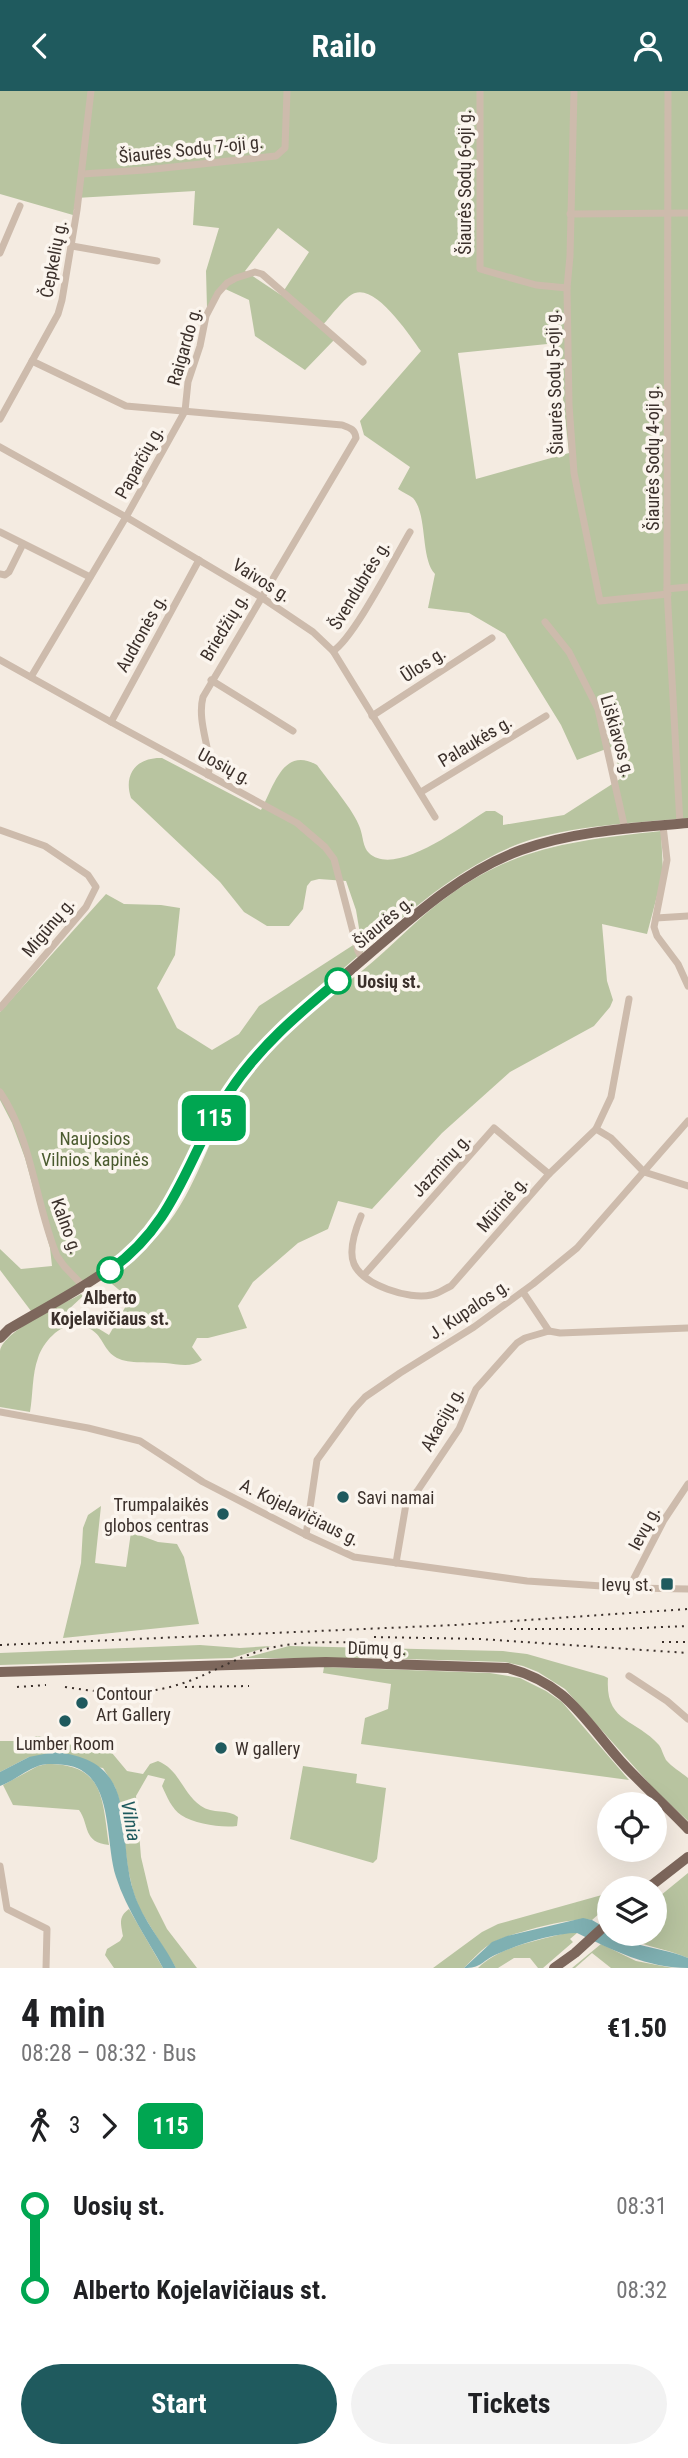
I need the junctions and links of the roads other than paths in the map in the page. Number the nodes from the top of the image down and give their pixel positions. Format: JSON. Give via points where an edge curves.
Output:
{"nodes":[{"id":1,"x":91,"y":91,"type":"edge"},
{"id":2,"x":287,"y":91,"type":"edge"},
{"id":3,"x":480,"y":91,"type":"edge"},
{"id":4,"x":573,"y":91,"type":"edge"},
{"id":5,"x":668,"y":91,"type":"edge"},
{"id":6,"x":82,"y":174,"type":"junction"},
{"id":7,"x":20,"y":206,"type":"dead end"},
{"id":8,"x":667,"y":213,"type":"junction"},
{"id":9,"x":688,"y":213,"type":"edge"},
{"id":10,"x":570,"y":214,"type":"junction"},
{"id":11,"x":72,"y":246,"type":"junction"},
{"id":12,"x":0,"y":253,"type":"edge"},
{"id":13,"x":157,"y":261,"type":"dead end"},
{"id":14,"x":566,"y":288,"type":"junction"},
{"id":15,"x":32,"y":361,"type":"junction"},
{"id":16,"x":362,"y":362,"type":"dead end"},
{"id":17,"x":185,"y":411,"type":"junction"},
{"id":18,"x":0,"y":419,"type":"edge"},
{"id":19,"x":0,"y":447,"type":"edge"},
{"id":20,"x":126,"y":517,"type":"junction"},
{"id":21,"x":0,"y":532,"type":"edge"},
{"id":22,"x":410,"y":532,"type":"dead end"},
{"id":23,"x":23,"y":544,"type":"junction"},
{"id":24,"x":199,"y":560,"type":"junction"},
{"id":25,"x":0,"y":574,"type":"edge"},
{"id":26,"x":90,"y":577,"type":"junction"},
{"id":27,"x":688,"y":587,"type":"edge"},
{"id":28,"x":667,"y":591,"type":"junction"},
{"id":29,"x":261,"y":597,"type":"junction"},
{"id":30,"x":545,"y":622,"type":"dead end"},
{"id":31,"x":492,"y":638,"type":"dead end"},
{"id":32,"x":333,"y":651,"type":"junction"},
{"id":33,"x":0,"y":660,"type":"edge"},
{"id":34,"x":31,"y":677,"type":"junction"},
{"id":35,"x":211,"y":680,"type":"junction"},
{"id":36,"x":372,"y":716,"type":"junction"},
{"id":37,"x":546,"y":716,"type":"dead end"},
{"id":38,"x":111,"y":722,"type":"junction"},
{"id":39,"x":293,"y":731,"type":"dead end"},
{"id":40,"x":208,"y":775,"type":"junction"},
{"id":41,"x":421,"y":792,"type":"junction"},
{"id":42,"x":435,"y":817,"type":"dead end"},
{"id":43,"x":684,"y":823,"type":"edge"},
{"id":44,"x":663,"y":826,"type":"junction"},
{"id":45,"x":625,"y":829,"type":"junction"},
{"id":46,"x":0,"y":830,"type":"edge"},
{"id":47,"x":688,"y":916,"type":"edge"},
{"id":48,"x":656,"y":918,"type":"junction"},
{"id":49,"x":363,"y":960,"type":"junction"},
{"id":50,"x":688,"y":986,"type":"edge"},
{"id":51,"x":629,"y":999,"type":"dead end"},
{"id":52,"x":0,"y":1008,"type":"edge"},
{"id":53,"x":0,"y":1093,"type":"edge"},
{"id":54,"x":688,"y":1121,"type":"edge"},
{"id":55,"x":596,"y":1129,"type":"junction"},
{"id":56,"x":644,"y":1172,"type":"junction"},
{"id":57,"x":549,"y":1174,"type":"junction"},
{"id":58,"x":688,"y":1185,"type":"edge"},
{"id":59,"x":360,"y":1216,"type":"dead end"},
{"id":60,"x":364,"y":1275,"type":"junction"},
{"id":61,"x":84,"y":1287,"type":"junction"},
{"id":62,"x":523,"y":1292,"type":"junction"},
{"id":63,"x":688,"y":1328,"type":"edge"},
{"id":64,"x":549,"y":1331,"type":"junction"},
{"id":65,"x":0,"y":1338,"type":"edge"},
{"id":66,"x":0,"y":1412,"type":"edge"},
{"id":67,"x":688,"y":1484,"type":"edge"},
{"id":68,"x":306,"y":1535,"type":"junction"},
{"id":69,"x":396,"y":1563,"type":"junction"},
{"id":70,"x":632,"y":1588,"type":"junction"},
{"id":71,"x":688,"y":1589,"type":"edge"},
{"id":72,"x":0,"y":1672,"type":"edge"},
{"id":73,"x":629,"y":1676,"type":"dead end"},
{"id":74,"x":688,"y":1719,"type":"edge"},
{"id":75,"x":688,"y":1829,"type":"edge"},
{"id":76,"x":688,"y":1857,"type":"edge"},
{"id":77,"x":0,"y":1866,"type":"edge"},
{"id":78,"x":663,"y":1876,"type":"edge"},
{"id":79,"x":597,"y":1933,"type":"edge"},
{"id":80,"x":577,"y":1951,"type":"junction"},
{"id":81,"x":46,"y":1968,"type":"edge"},
{"id":82,"x":554,"y":1968,"type":"edge"},
{"id":83,"x":563,"y":1968,"type":"edge"}],
"edges":[{"from":1,"to":6,"type":"street","name":"Čepkelių g."},
{"from":2,"to":6,"type":"street","name":"Šiaurės Sodų 7-oji g.","via":[[285,148],[276,156]]},
{"from":3,"to":14,"type":"street","name":"Šiaurės Sodų 6-oji g.","via":[[480,269],[536,285]]},
{"from":4,"to":10,"type":"street","name":"Šiaurės Sodų 5-oji g."},
{"from":5,"to":8,"type":"street","name":"Šiaurės Sodų 4-oji g."},
{"from":6,"to":11,"type":"street","name":"Čepkelių g."},
{"from":7,"to":12,"type":"street"},
{"from":8,"to":9,"type":"street"},
{"from":8,"to":10,"type":"street"},
{"from":8,"to":28,"type":"street","name":"Šiaurės Sodų 4-oji g."},
{"from":10,"to":14,"type":"street","name":"Šiaurės Sodų 5-oji g."},
{"from":11,"to":13,"type":"street"},
{"from":11,"to":15,"type":"street","name":"Čepkelių g.","via":[[58,314]]},
{"from":14,"to":28,"type":"street","name":"Šiaurės Sodų 5-oji g.","via":[[574,473],[600,601]]},
{"from":15,"to":17,"type":"street","via":[[117,403]]},
{"from":15,"to":18,"type":"street","name":"Čepkelių g."},
{"from":16,"to":17,"type":"street","name":"Raigardo g.","via":[[271,279],[256,272],[227,283],[206,316]]},
{"from":17,"to":20,"type":"street","name":"Paparčių g."},
{"from":17,"to":29,"type":"street","name":"Briedžių g.","via":[[342,425],[356,433]]},
{"from":19,"to":20,"type":"street","name":"Vaivos g."},
{"from":20,"to":24,"type":"street","name":"Vaivos g."},
{"from":20,"to":26,"type":"street","name":"Paparčių g."},
{"from":21,"to":23,"type":"street"},
{"from":22,"to":32,"type":"street","name":"Švendubrės g.","via":[[367,605]]},
{"from":23,"to":25,"type":"street","via":[[9,572]]},
{"from":23,"to":26,"type":"street"},
{"from":24,"to":29,"type":"street","name":"Vaivos g."},
{"from":24,"to":38,"type":"street","name":"Audronės g."},
{"from":26,"to":34,"type":"street","name":"Paparčių g."},
{"from":27,"to":28,"type":"street"},
{"from":28,"to":43,"type":"street","name":"Šiaurės Sodų 4-oji g."},
{"from":29,"to":32,"type":"street","name":"Vaivos g."},
{"from":29,"to":35,"type":"street","name":"Briedžių g."},
{"from":30,"to":45,"type":"street","name":"Liškiavos g.","via":[[569,652],[598,709]]},
{"from":31,"to":36,"type":"street","name":"Ūlos g."},
{"from":32,"to":36,"type":"street","name":"Vaivos g."},
{"from":33,"to":34,"type":"street","name":"Uosių g."},
{"from":34,"to":38,"type":"street","name":"Uosių g."},
{"from":35,"to":39,"type":"street"},
{"from":35,"to":40,"type":"street","name":"Briedžių g.","via":[[200,713]]},
{"from":36,"to":41,"type":"street","name":"Vaivos g."},
{"from":37,"to":41,"type":"street","name":"Palaukės g."},
{"from":38,"to":40,"type":"street","name":"Uosių g."},
{"from":40,"to":49,"type":"street","name":"Uosių g.","via":[[297,823],[325,846],[339,872]]},
{"from":41,"to":42,"type":"street","name":"Vaivos g."},
{"from":43,"to":44,"type":"main road","name":"Šiaurės g."},
{"from":44,"to":45,"type":"main road","name":"Šiaurės g."},
{"from":44,"to":48,"type":"street","via":[[667,860]]},
{"from":45,"to":49,"type":"main road","name":"Šiaurės g.","via":[[551,841],[497,860],[449,889]]},
{"from":46,"to":52,"type":"street","name":"Migūnų g.","via":[[45,846],[88,875],[96,887],[86,907]]},
{"from":47,"to":48,"type":"street"},
{"from":48,"to":50,"type":"street","via":[[657,936]]},
{"from":49,"to":61,"type":"main road","name":"Šiaurės g.","via":[[263,1048],[229,1092],[161,1220],[120,1263]]},
{"from":51,"to":55,"type":"street","name":"Mūrinė g.","via":[[611,1097]]},
{"from":53,"to":61,"type":"street","name":"Kalno g.","via":[[29,1158],[57,1256]]},
{"from":54,"to":56,"type":"street","name":"J. Kupalos g."},
{"from":55,"to":56,"type":"street"},
{"from":55,"to":57,"type":"street","name":"Mūrinė g."},
{"from":56,"to":58,"type":"street"},
{"from":56,"to":62,"type":"street","name":"J. Kupalos g.","via":[[591,1234]]},
{"from":57,"to":60,"type":"street","name":"Mūrinė g.","via":[[456,1281],[438,1293],[399,1295]]},
{"from":57,"to":60,"type":"street","name":"Jazminų g.","via":[[494,1128]]},
{"from":59,"to":60,"type":"street","via":[[352,1258]]},
{"from":61,"to":65,"type":"main road","name":"Šiaurės g."},
{"from":62,"to":64,"type":"street"},
{"from":62,"to":68,"type":"street","name":"J. Kupalos g.","via":[[365,1397],[354,1409],[317,1460]]},
{"from":63,"to":64,"type":"street","name":"Akacijų g."},
{"from":64,"to":69,"type":"street","name":"Akacijų g.","via":[[517,1343],[476,1389],[459,1429],[406,1504]]},
{"from":66,"to":68,"type":"street","name":"A. Kojelavičiaus g.","via":[[140,1441],[203,1482]]},
{"from":67,"to":70,"type":"street","name":"Ievų g.","via":[[664,1520]]},
{"from":68,"to":69,"type":"street","name":"A. Kojelavičiaus g.","via":[[354,1557]]},
{"from":69,"to":70,"type":"street","name":"A. Kojelavičiaus g.","via":[[527,1581]]},
{"from":70,"to":71,"type":"street","name":"A. Kojelavičiaus g."},
{"from":72,"to":75,"type":"main road","name":"Dūmų g.","via":[[317,1662],[508,1668],[547,1682],[572,1702],[625,1766]]},
{"from":73,"to":74,"type":"street"},
{"from":76,"to":78,"type":"main road"},
{"from":77,"to":81,"type":"street","via":[[7,1909],[47,1929]]},
{"from":79,"to":80,"type":"main road"},
{"from":80,"to":82,"type":"main road"},
{"from":80,"to":83,"type":"main road"}]}
